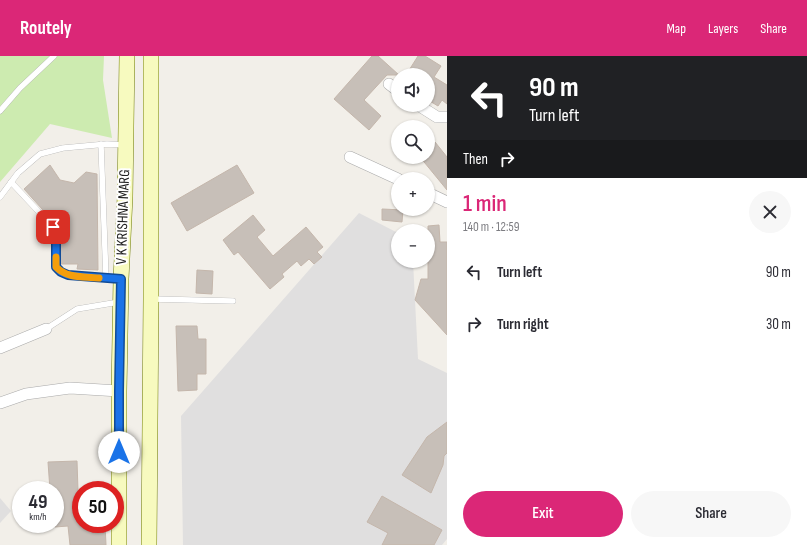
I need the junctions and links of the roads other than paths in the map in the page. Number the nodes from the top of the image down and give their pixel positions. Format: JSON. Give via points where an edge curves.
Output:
{"nodes":[{"id":1,"x":54,"y":56,"type":"edge"},
{"id":2,"x":127,"y":56,"type":"edge"},
{"id":3,"x":151,"y":56,"type":"edge"},
{"id":4,"x":0,"y":111,"type":"edge"},
{"id":5,"x":429,"y":112,"type":"edge"},
{"id":6,"x":447,"y":117,"type":"edge"},
{"id":7,"x":101,"y":144,"type":"junction"},
{"id":8,"x":126,"y":145,"type":"junction"},
{"id":9,"x":350,"y":156,"type":"dead end"},
{"id":10,"x":391,"y":176,"type":"edge"},
{"id":11,"x":11,"y":182,"type":"junction"},
{"id":12,"x":435,"y":196,"type":"edge"},
{"id":13,"x":0,"y":197,"type":"edge"},
{"id":14,"x":447,"y":202,"type":"edge"},
{"id":15,"x":106,"y":278,"type":"junction"},
{"id":16,"x":121,"y":279,"type":"junction"},
{"id":17,"x":151,"y":299,"type":"junction"},
{"id":18,"x":233,"y":301,"type":"dead end"},
{"id":19,"x":122,"y":302,"type":"junction"},
{"id":20,"x":46,"y":328,"type":"joint"},
{"id":21,"x":0,"y":348,"type":"edge"},
{"id":22,"x":119,"y":391,"type":"junction"},
{"id":23,"x":0,"y":403,"type":"edge"},
{"id":24,"x":119,"y":545,"type":"edge"},
{"id":25,"x":149,"y":545,"type":"edge"}],
"edges":[{"from":1,"to":4,"type":"lane"},
{"from":2,"to":8,"type":"main road","name":"V K KRISHNA MARG"},
{"from":3,"to":17,"type":"main road","name":"V K KRISHNA MARG"},
{"from":5,"to":6,"type":"street","via":[[437,117]]},
{"from":7,"to":8,"type":"lane"},
{"from":7,"to":11,"type":"lane","via":[[63,148],[40,154],[18,172]]},
{"from":7,"to":15,"type":"lane"},
{"from":8,"to":16,"type":"main road","name":"V K KRISHNA MARG"},
{"from":9,"to":10,"type":"street"},
{"from":11,"to":13,"type":"lane"},
{"from":11,"to":15,"type":"lane","via":[[56,231],[56,267],[68,275]]},
{"from":12,"to":14,"type":"street"},
{"from":15,"to":16,"type":"lane"},
{"from":16,"to":19,"type":"main road","name":"V K KRISHNA MARG"},
{"from":17,"to":18,"type":"lane"},
{"from":17,"to":25,"type":"main road","name":"V K KRISHNA MARG"},
{"from":19,"to":20,"type":"lane","via":[[77,309]]},
{"from":19,"to":22,"type":"main road","name":"V K KRISHNA MARG"},
{"from":20,"to":21,"type":"street"},
{"from":22,"to":23,"type":"street","via":[[70,388],[26,394]]},
{"from":22,"to":24,"type":"main road","name":"V K KRISHNA MARG"}]}
